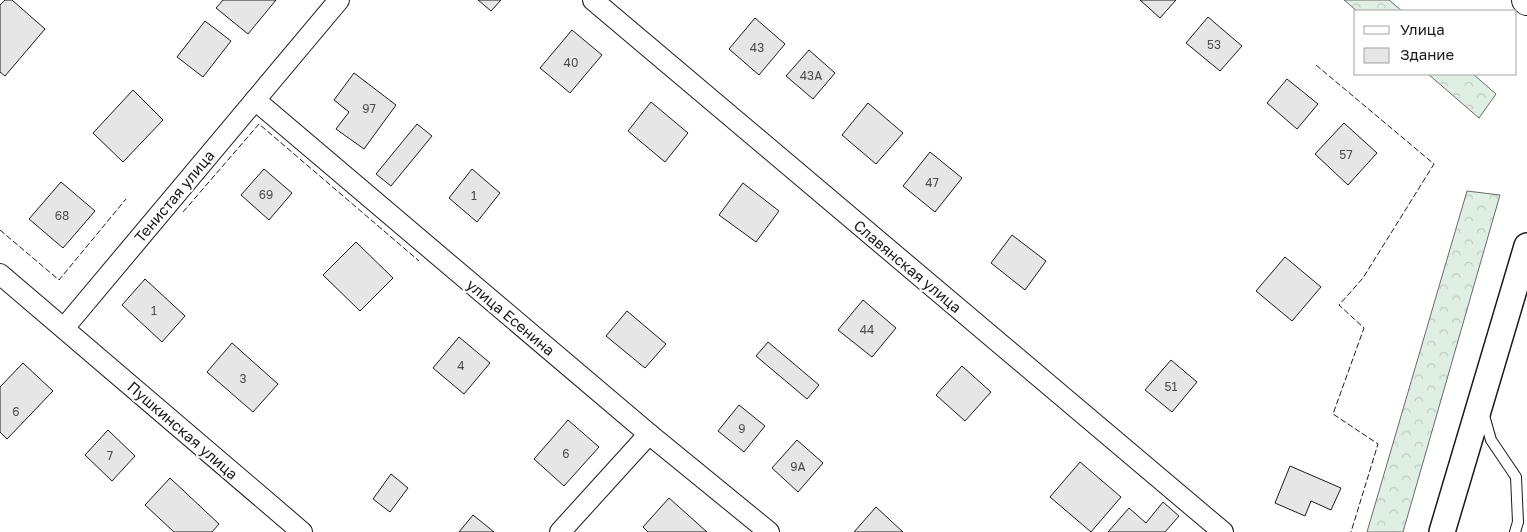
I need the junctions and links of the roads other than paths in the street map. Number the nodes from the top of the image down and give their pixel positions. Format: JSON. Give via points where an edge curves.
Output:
{"nodes":[{"id":1,"x":339,"y":0,"type":"edge"},
{"id":2,"x":593,"y":0,"type":"edge"},
{"id":3,"x":255,"y":100,"type":"junction"},
{"id":4,"x":1527,"y":246,"type":"edge"},
{"id":5,"x":0,"y":274,"type":"edge"},
{"id":6,"x":1523,"y":278,"type":"edge"},
{"id":7,"x":64,"y":328,"type":"junction"},
{"id":8,"x":1480,"y":404,"type":"junction"},
{"id":9,"x":649,"y":434,"type":"junction"},
{"id":10,"x":302,"y":532,"type":"edge"},
{"id":11,"x":560,"y":532,"type":"edge"},
{"id":12,"x":769,"y":532,"type":"edge"},
{"id":13,"x":1223,"y":532,"type":"edge"},
{"id":14,"x":1442,"y":532,"type":"edge"},
{"id":15,"x":1515,"y":532,"type":"edge"}],
"edges":[{"from":1,"to":3,"type":"street","name":"Тенистая улица"},
{"from":2,"to":13,"type":"street","name":"Славянская улица"},
{"from":3,"to":7,"type":"street","name":"Тенистая улица"},
{"from":3,"to":9,"type":"street","name":"улица Есенина"},
{"from":4,"to":6,"type":"street"},
{"from":5,"to":7,"type":"street"},
{"from":6,"to":8,"type":"street"},
{"from":7,"to":10,"type":"street","name":"Пушкинская улица"},
{"from":8,"to":14,"type":"street"},
{"from":8,"to":15,"type":"lane","via":[[1491,440],[1516,477],[1518,522]]},
{"from":9,"to":11,"type":"street"},
{"from":9,"to":12,"type":"street","name":"улица Есенина"}]}
